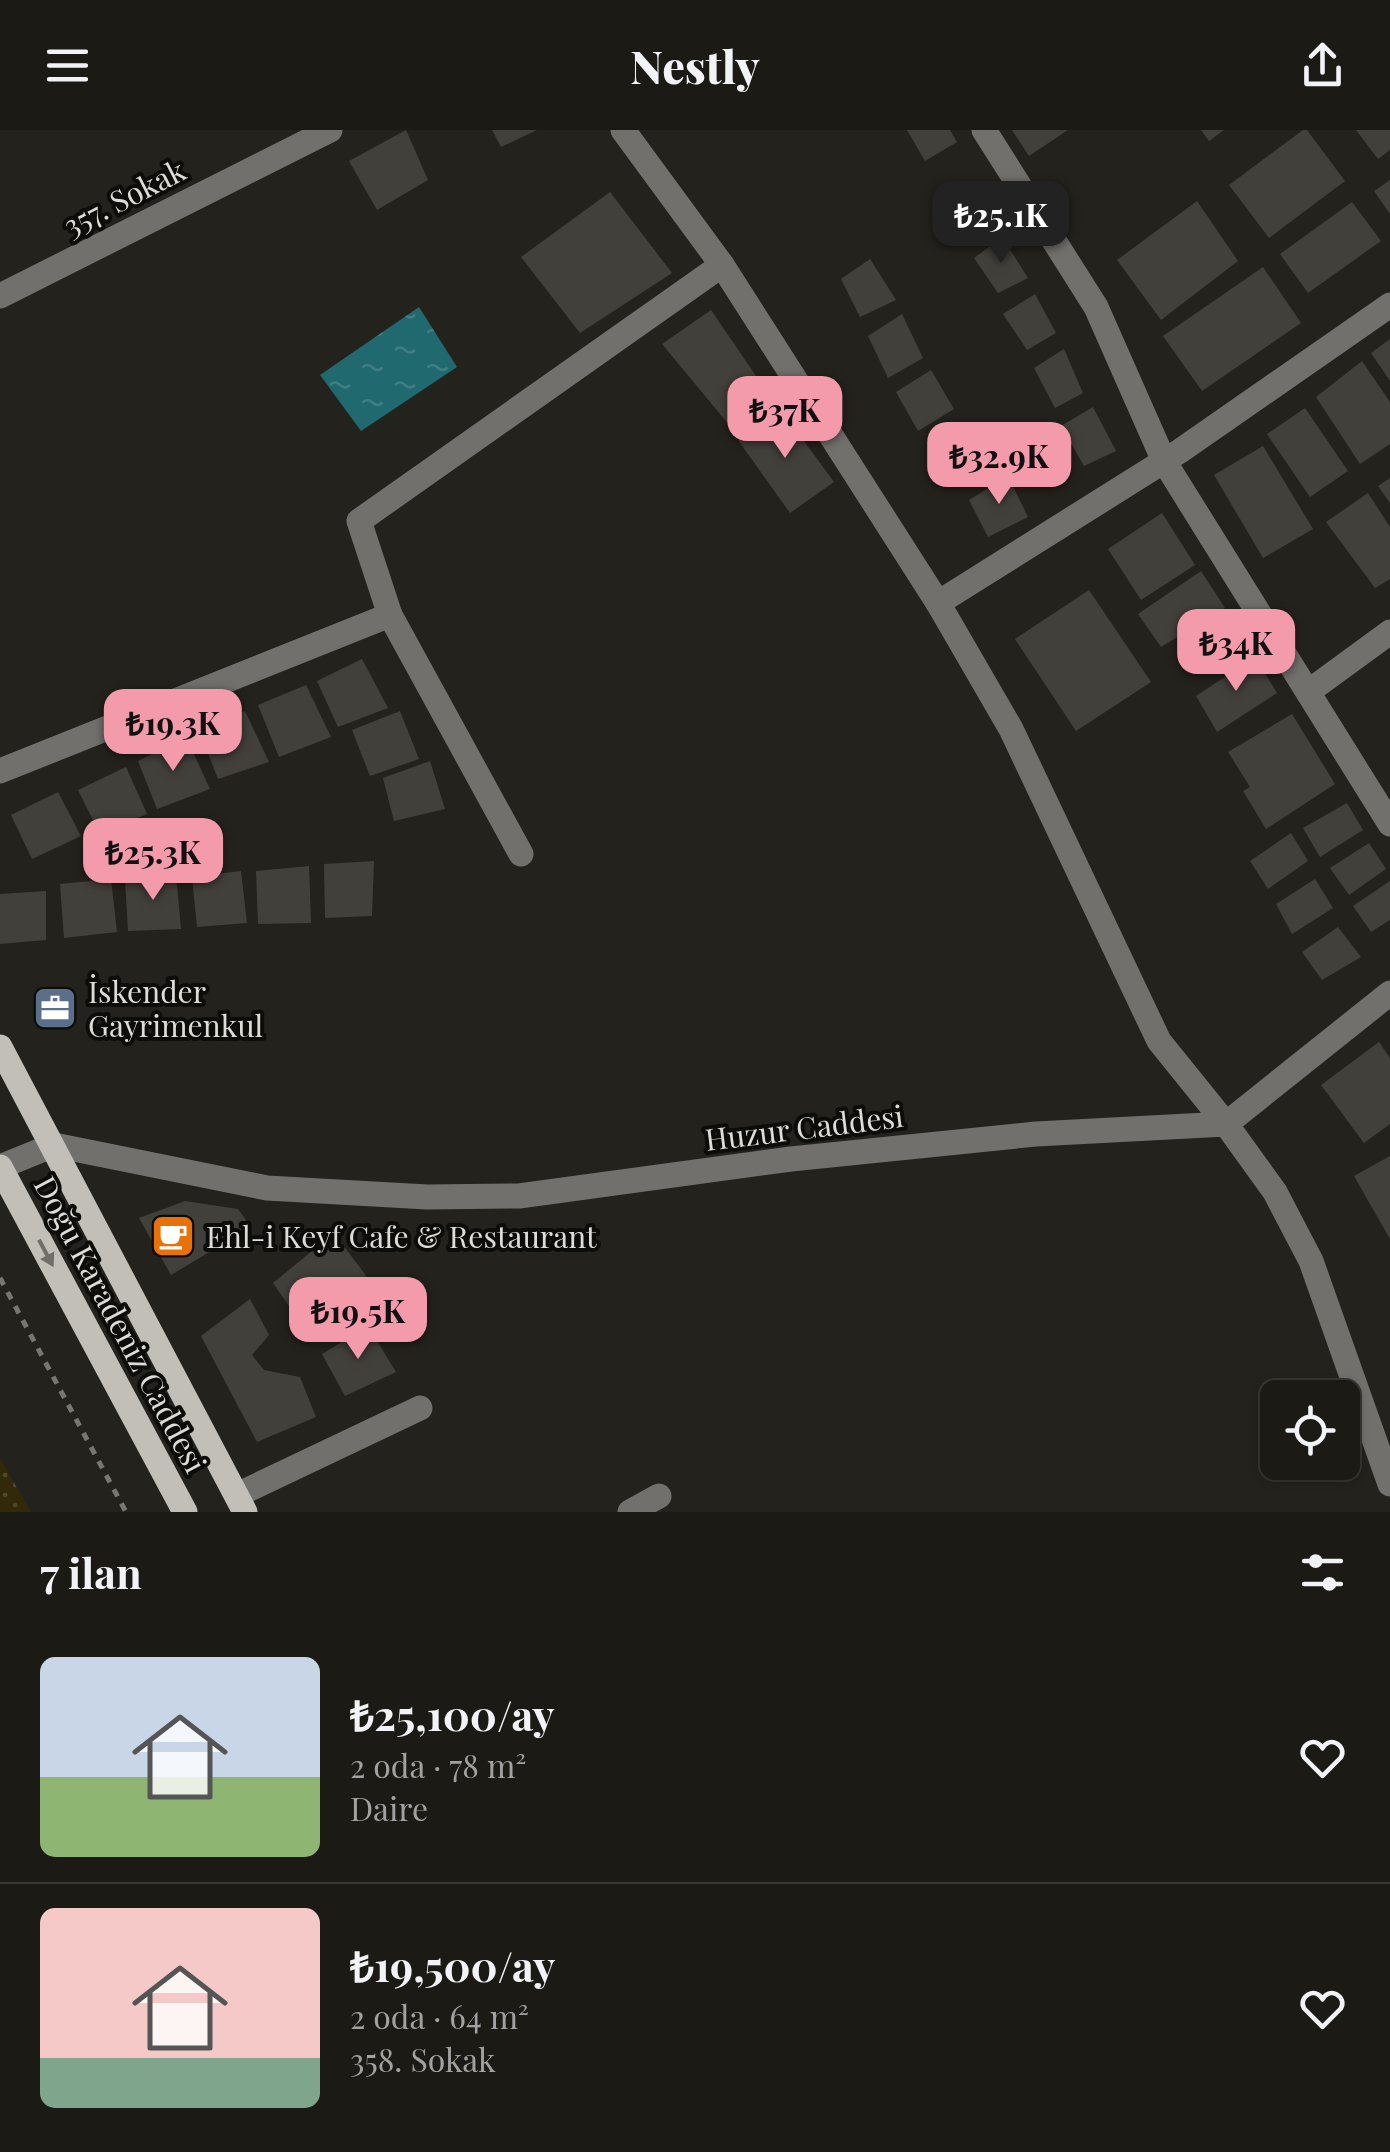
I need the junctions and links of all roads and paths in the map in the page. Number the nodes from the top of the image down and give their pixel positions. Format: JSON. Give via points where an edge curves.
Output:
{"nodes":[{"id":1,"x":330,"y":130,"type":"edge"},
{"id":2,"x":623,"y":130,"type":"edge"},
{"id":3,"x":984,"y":130,"type":"edge"},
{"id":4,"x":722,"y":265,"type":"junction"},
{"id":5,"x":0,"y":296,"type":"edge"},
{"id":6,"x":1390,"y":305,"type":"edge"},
{"id":7,"x":1164,"y":461,"type":"junction"},
{"id":8,"x":938,"y":604,"type":"junction"},
{"id":9,"x":390,"y":615,"type":"junction"},
{"id":10,"x":1390,"y":632,"type":"edge"},
{"id":11,"x":1308,"y":692,"type":"junction"},
{"id":12,"x":0,"y":772,"type":"edge"},
{"id":13,"x":1390,"y":824,"type":"edge"},
{"id":14,"x":522,"y":854,"type":"dead end"},
{"id":15,"x":1390,"y":992,"type":"edge"},
{"id":16,"x":0,"y":1047,"type":"edge"},
{"id":17,"x":1226,"y":1124,"type":"junction"},
{"id":18,"x":54,"y":1146,"type":"junction"},
{"id":19,"x":0,"y":1167,"type":"edge"},
{"id":20,"x":0,"y":1278,"type":"edge"},
{"id":21,"x":420,"y":1408,"type":"dead end"},
{"id":22,"x":1390,"y":1484,"type":"edge"},
{"id":23,"x":659,"y":1496,"type":"dead end"},
{"id":24,"x":241,"y":1504,"type":"edge"},
{"id":25,"x":126,"y":1512,"type":"edge"},
{"id":26,"x":185,"y":1512,"type":"edge"},
{"id":27,"x":630,"y":1512,"type":"edge"}],
"edges":[{"from":1,"to":5,"type":"street","name":"357. Sokak"},
{"from":2,"to":4,"type":"street"},
{"from":3,"to":7,"type":"street","via":[[1096,307]]},
{"from":4,"to":8,"type":"street"},
{"from":4,"to":9,"type":"street","via":[[359,522]]},
{"from":6,"to":7,"type":"street"},
{"from":7,"to":8,"type":"street"},
{"from":7,"to":11,"type":"street"},
{"from":8,"to":17,"type":"street","via":[[1012,729],[1160,1041]]},
{"from":9,"to":12,"type":"street"},
{"from":9,"to":14,"type":"street"},
{"from":10,"to":11,"type":"street"},
{"from":11,"to":13,"type":"street"},
{"from":15,"to":17,"type":"street"},
{"from":16,"to":18,"type":"main road","name":"Doğu Karadeniz Caddesi"},
{"from":17,"to":18,"type":"street","name":"Huzur Caddesi","via":[[792,1159],[519,1196],[267,1188]]},
{"from":17,"to":22,"type":"street","via":[[1275,1192],[1311,1261]]},
{"from":18,"to":19,"type":"street"},
{"from":18,"to":24,"type":"main road","name":"Doğu Karadeniz Caddesi"},
{"from":19,"to":26,"type":"main road","name":"Doğu Karadeniz Caddesi","one_way":true},
{"from":20,"to":25,"type":"path"},
{"from":21,"to":24,"type":"street"},
{"from":23,"to":27,"type":"street"}]}
